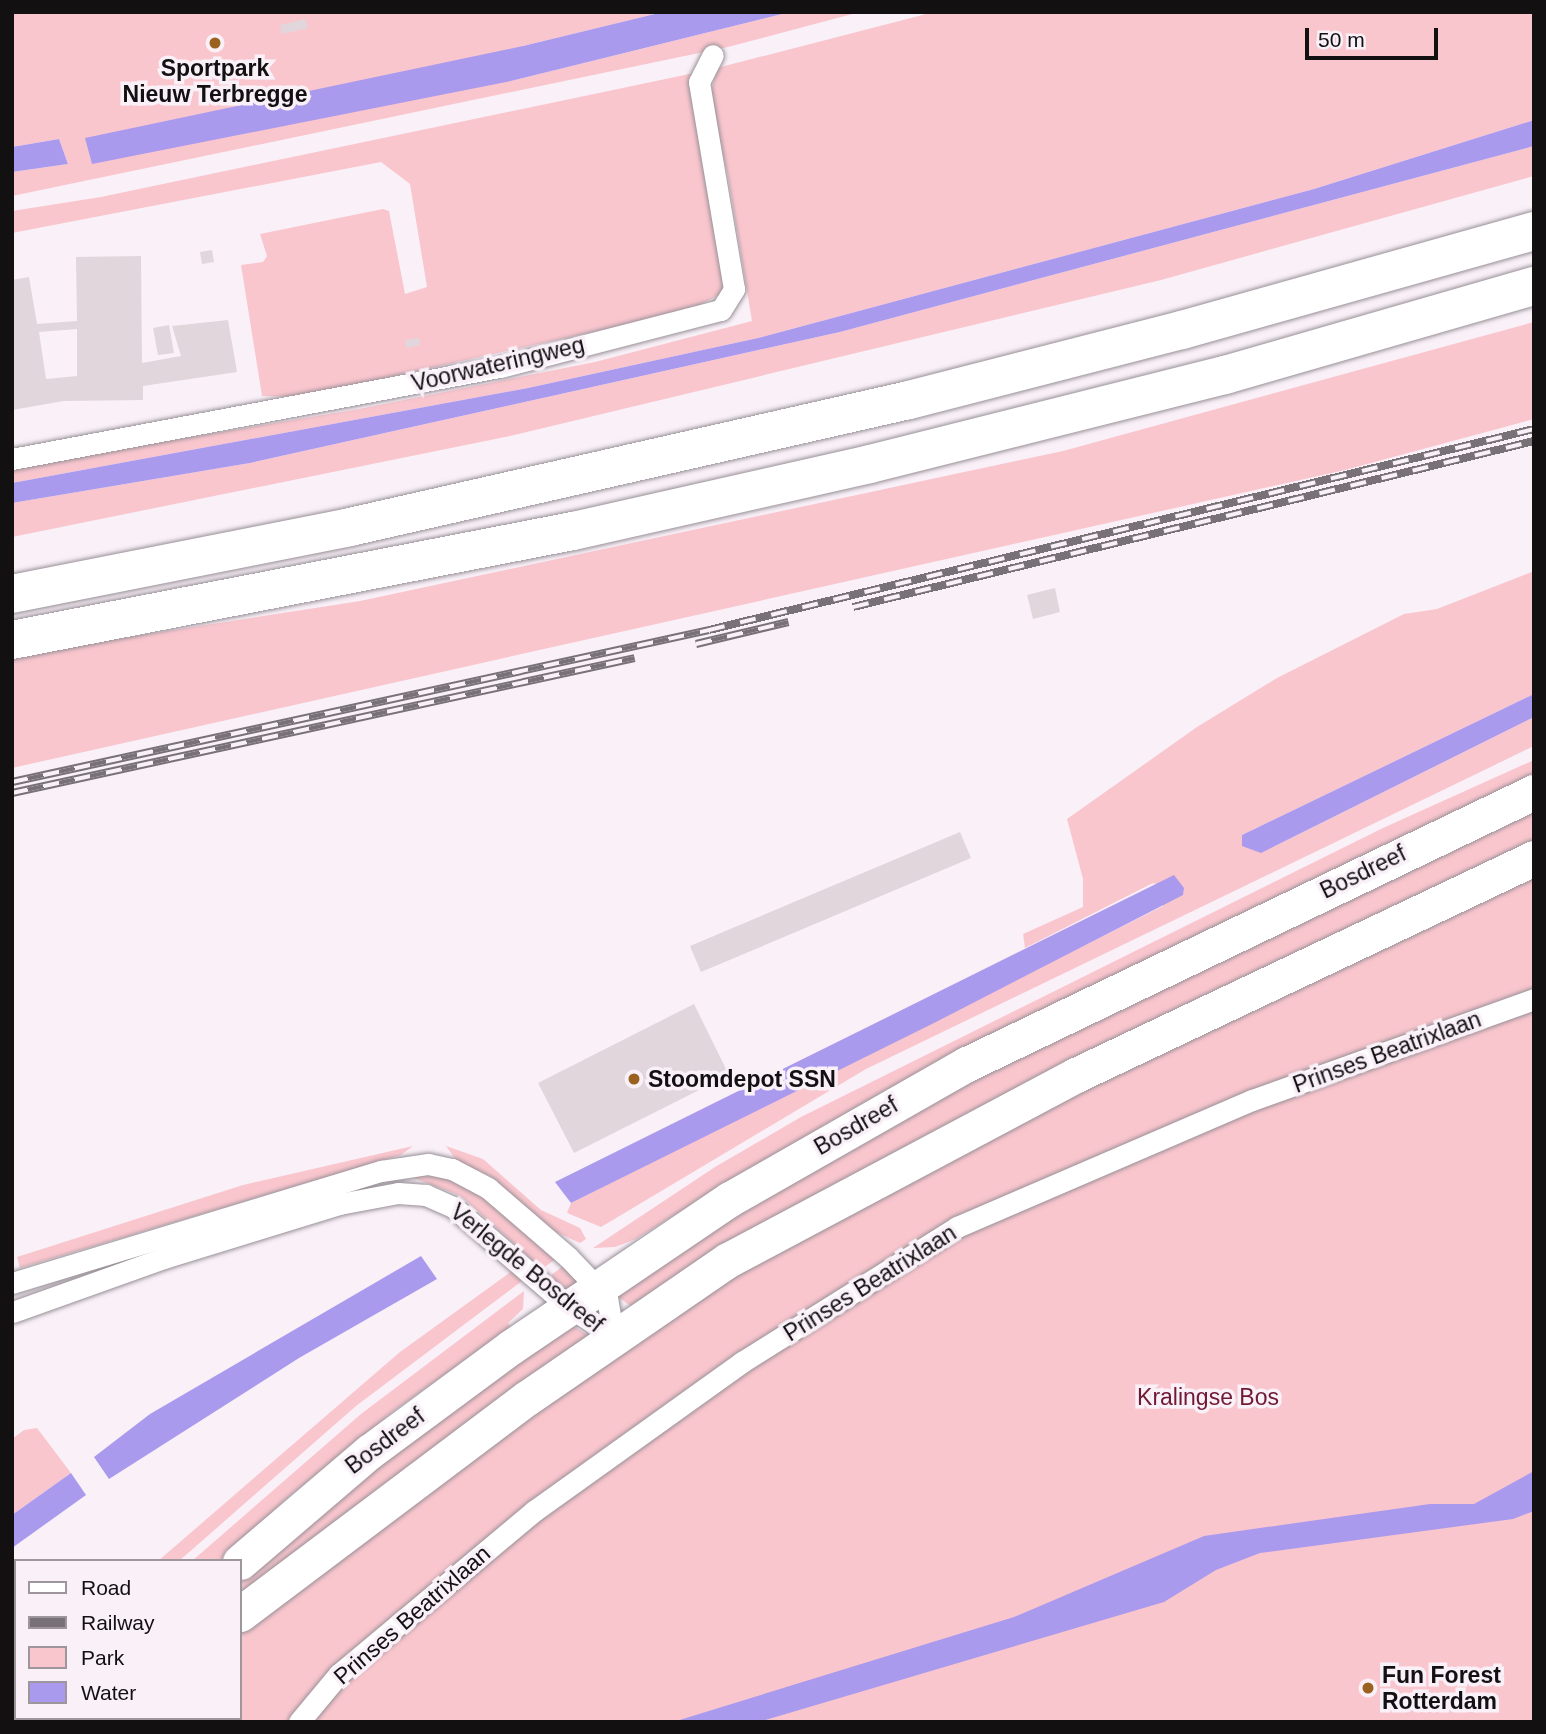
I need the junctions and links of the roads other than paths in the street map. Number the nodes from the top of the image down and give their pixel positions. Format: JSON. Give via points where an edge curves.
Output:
{"nodes":[{"id":1,"x":713,"y":55,"type":"dead end"},
{"id":2,"x":1534,"y":231,"type":"edge"},
{"id":3,"x":1534,"y":286,"type":"edge"},
{"id":4,"x":12,"y":459,"type":"edge"},
{"id":5,"x":12,"y":594,"type":"edge"},
{"id":6,"x":12,"y":640,"type":"edge"},
{"id":7,"x":1534,"y":792,"type":"edge"},
{"id":8,"x":1534,"y":858,"type":"edge"},
{"id":9,"x":1534,"y":999,"type":"edge"},
{"id":10,"x":12,"y":1283,"type":"edge"},
{"id":11,"x":598,"y":1287,"type":"junction"},
{"id":12,"x":569,"y":1307,"type":"junction"},
{"id":13,"x":12,"y":1312,"type":"edge"},
{"id":14,"x":614,"y":1336,"type":"junction"},
{"id":15,"x":242,"y":1560,"type":"edge"},
{"id":16,"x":242,"y":1614,"type":"edge"},
{"id":17,"x":299,"y":1722,"type":"edge"}],
"edges":[{"from":1,"to":4,"type":"street","name":"Voorwateringweg","via":[[699,82],[734,289],[721,310],[500,367]]},
{"from":2,"to":5,"type":"highway","via":[[909,400],[363,524]]},
{"from":3,"to":6,"type":"highway","via":[[1212,378],[856,467],[573,531]]},
{"from":7,"to":11,"type":"highway","name":"Bosdreef","via":[[946,1075],[730,1199]]},
{"from":8,"to":14,"type":"highway","via":[[983,1122],[728,1260]]},
{"from":9,"to":17,"type":"street","name":"Prinses Beatrixlaan","via":[[1252,1100],[957,1227],[742,1362],[534,1511],[340,1674]]},
{"from":10,"to":11,"type":"street","name":"Verlegde Bosdreef","via":[[381,1171],[428,1164],[452,1169],[488,1188]]},
{"from":11,"to":12,"type":"highway","name":"Bosdreef"},
{"from":11,"to":14,"type":"street","name":"Verlegde Bosdreef","via":[[610,1306]]},
{"from":12,"to":13,"type":"street","name":"Verlegde Bosdreef","via":[[453,1207],[426,1195],[398,1193],[338,1204]]},
{"from":12,"to":14,"type":"street","name":"Verlegde Bosdreef"},
{"from":12,"to":15,"type":"highway","name":"Bosdreef","via":[[369,1452]]},
{"from":14,"to":16,"type":"highway"}]}
